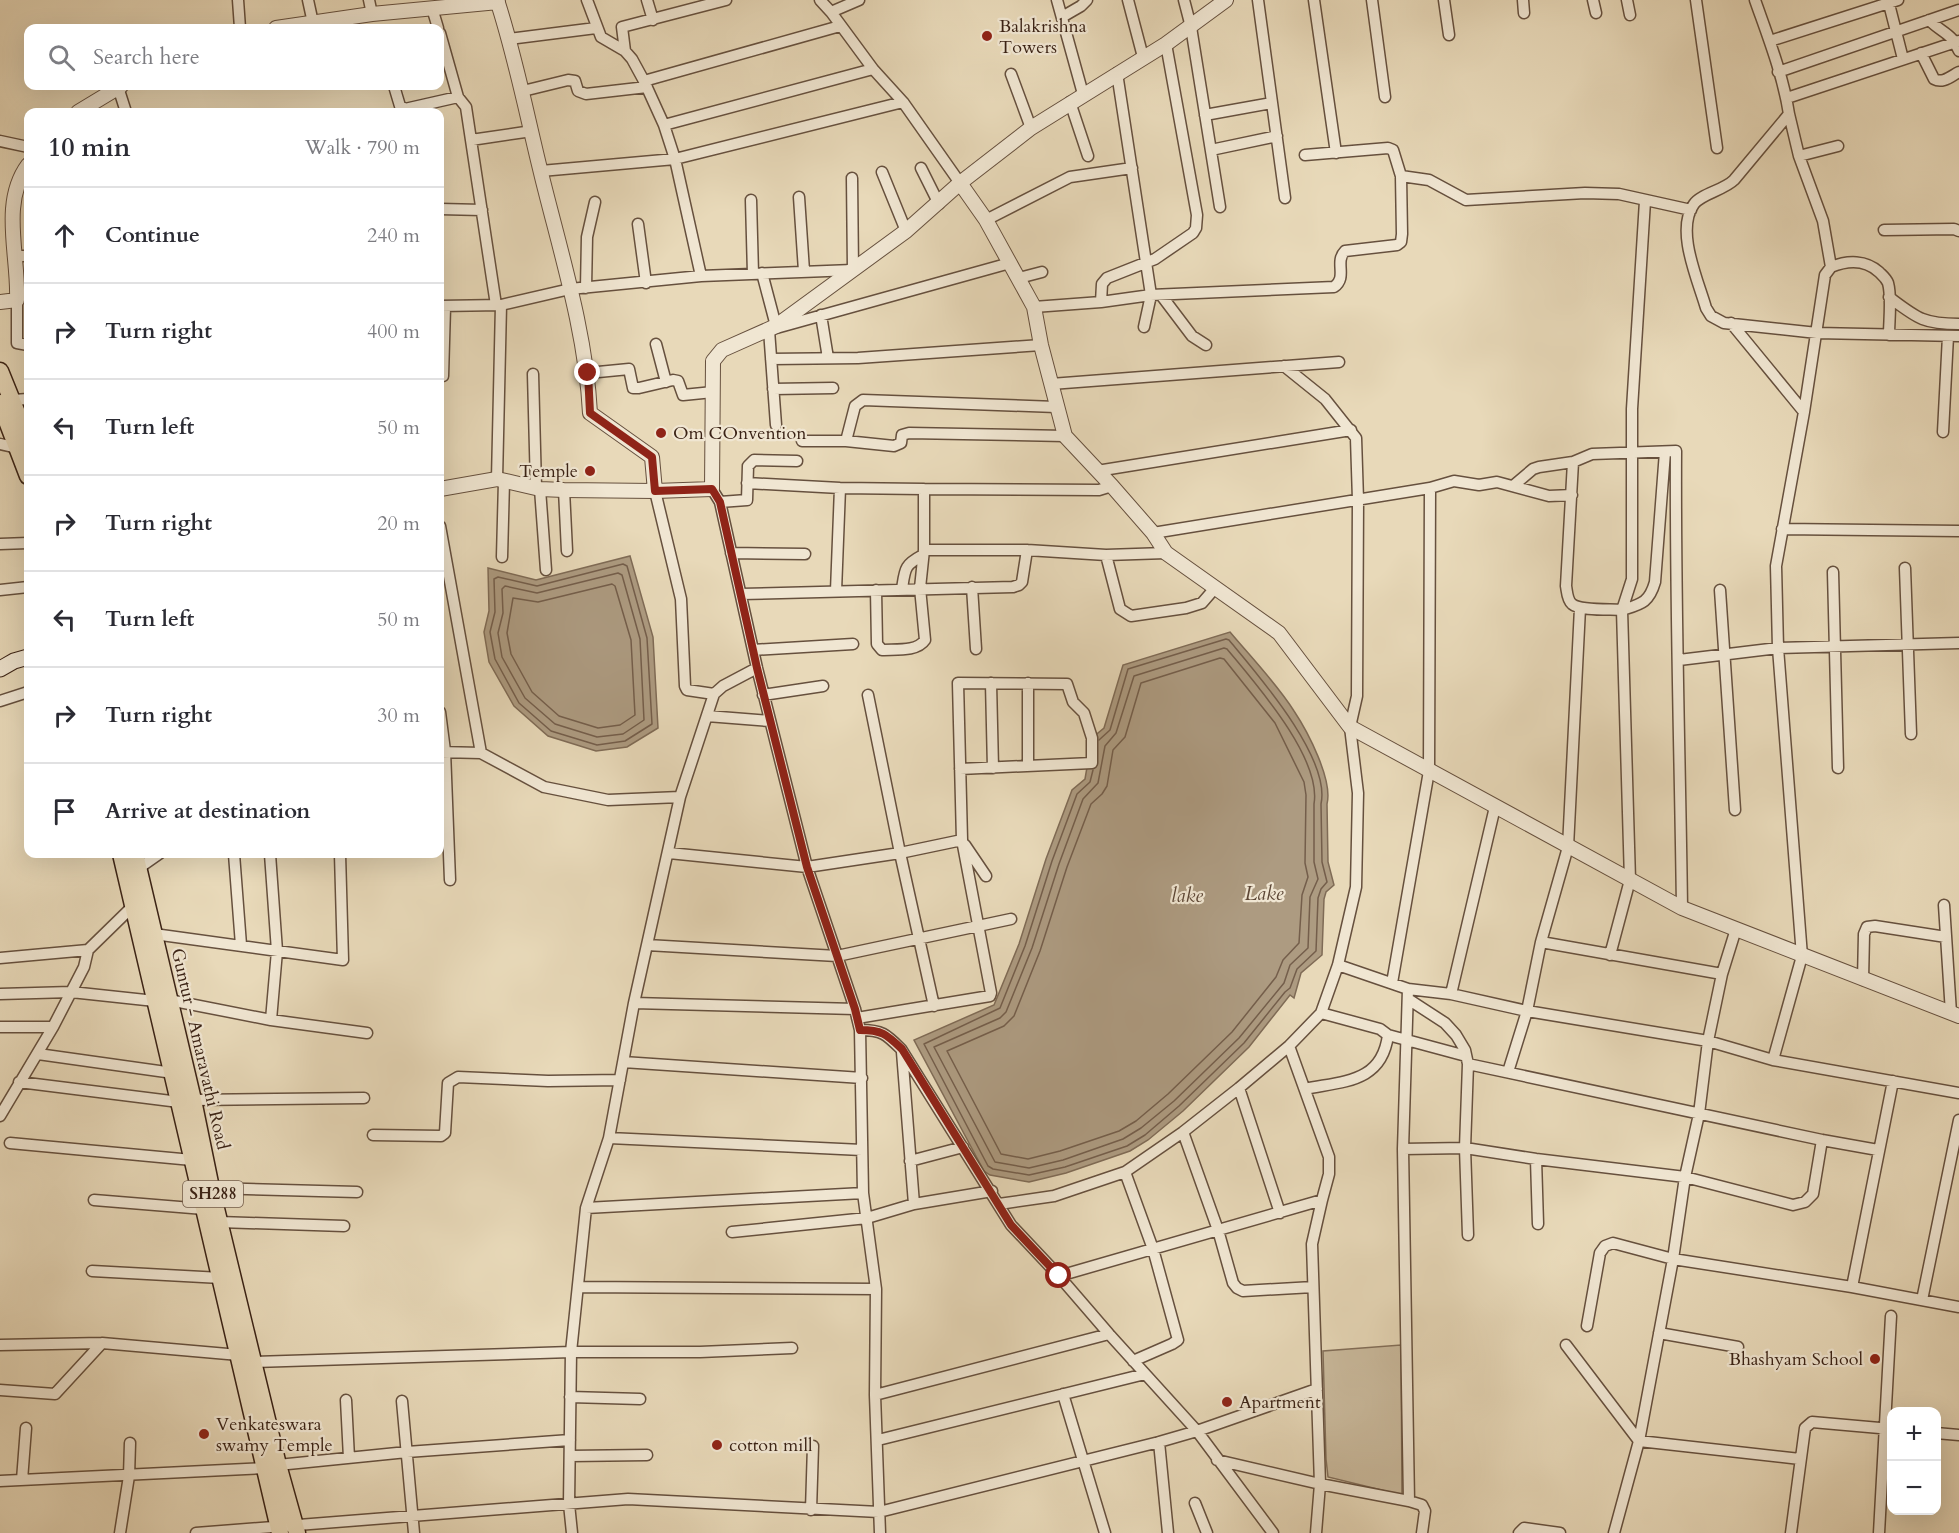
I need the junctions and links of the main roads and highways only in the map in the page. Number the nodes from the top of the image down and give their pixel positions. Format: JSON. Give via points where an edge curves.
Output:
{"nodes":[{"id":1,"x":0,"y":371,"type":"edge"},
{"id":2,"x":14,"y":400,"type":"edge"},
{"id":3,"x":23,"y":444,"type":"edge"},
{"id":4,"x":24,"y":658,"type":"edge"},
{"id":5,"x":0,"y":669,"type":"edge"},
{"id":6,"x":122,"y":858,"type":"edge"},
{"id":7,"x":137,"y":861,"type":"edge"},
{"id":8,"x":162,"y":1001,"type":"junction"},
{"id":9,"x":186,"y":1101,"type":"junction"},
{"id":10,"x":246,"y":1358,"type":"junction"},
{"id":11,"x":288,"y":1529,"type":"edge"}],
"edges":[{"from":1,"to":2,"type":"main road"},
{"from":2,"to":3,"type":"main road"},
{"from":4,"to":5,"type":"main road"},
{"from":6,"to":8,"type":"main road","name":"Guntur - Amaravathi Road","number":"SH288","via":[[132,907]]},
{"from":7,"to":8,"type":"main road","name":"Guntur - Amaravathi Road","number":"SH288","via":[[154,934]]},
{"from":8,"to":9,"type":"main road","name":"Guntur - Amaravathi Road","number":"SH288"},
{"from":8,"to":9,"type":"main road","name":"Guntur - Amaravathi Road","number":"SH288","via":[[173,1073]]},
{"from":9,"to":10,"type":"main road","name":"Guntur - Amaravathi Road","number":"SH288","via":[[219,1222]]},
{"from":9,"to":10,"type":"main road","name":"Guntur - Amaravathi Road","number":"SH288","via":[[192,1160],[221,1278]]},
{"from":10,"to":11,"type":"main road","name":"Guntur - Amaravathi Road","number":"SH288"}]}
